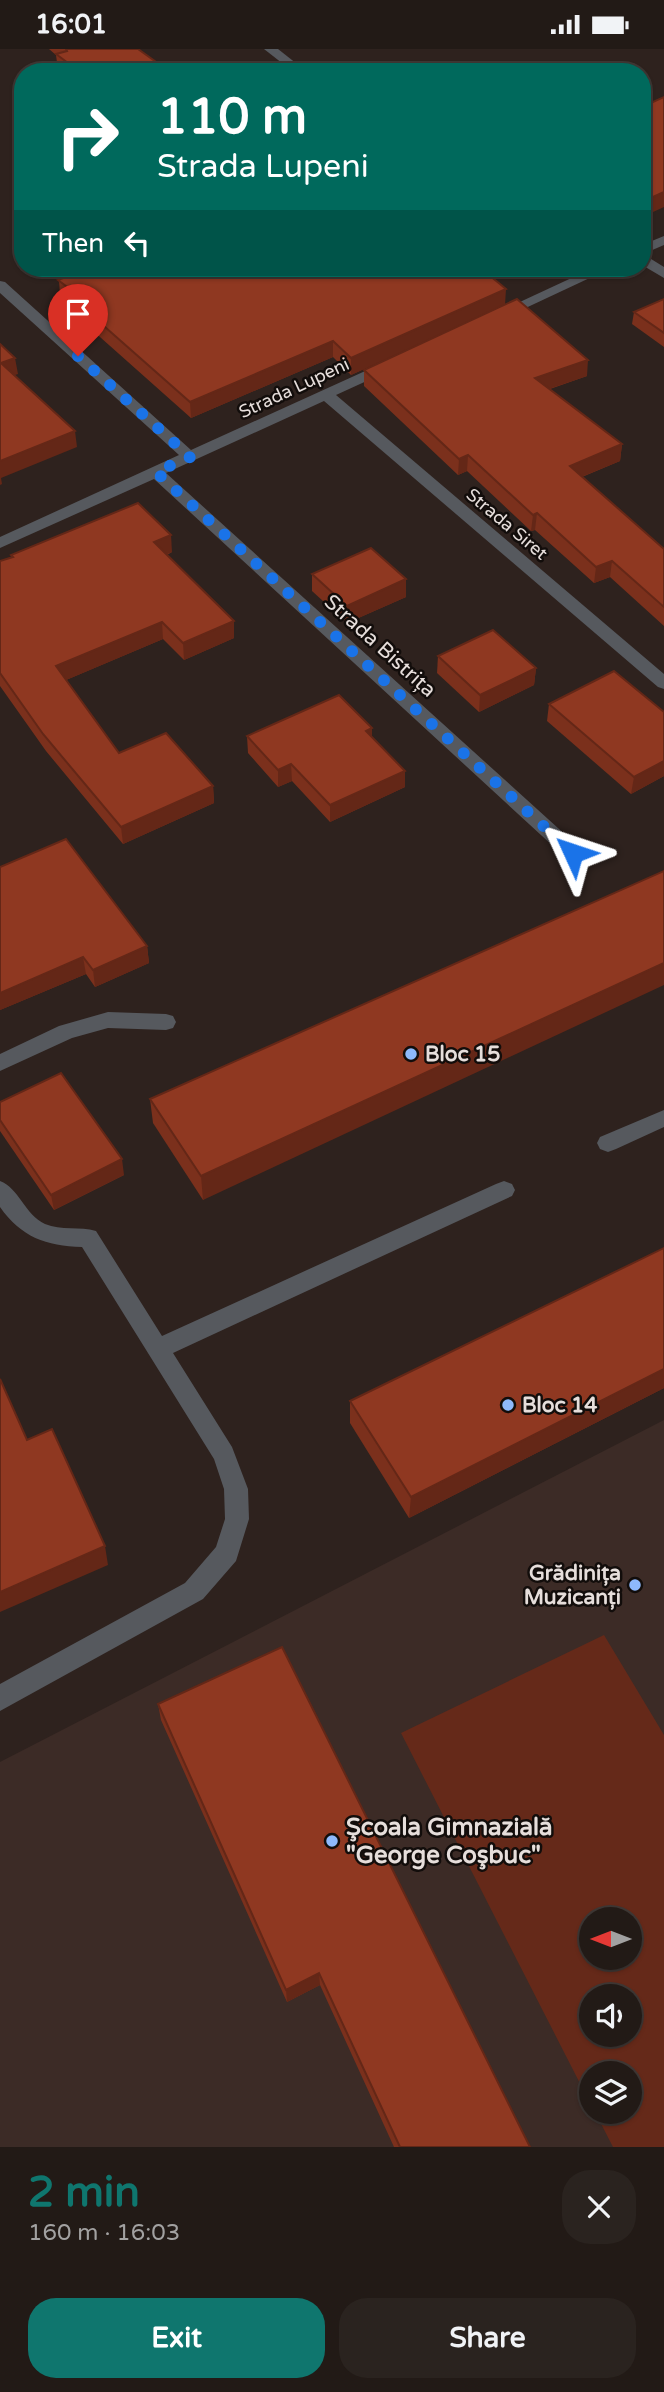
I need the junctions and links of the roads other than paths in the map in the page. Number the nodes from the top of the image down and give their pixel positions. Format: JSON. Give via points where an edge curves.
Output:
{"nodes":[{"id":1,"x":270,"y":49,"type":"edge"},
{"id":2,"x":290,"y":63,"type":"edge"},
{"id":3,"x":584,"y":277,"type":"edge"},
{"id":4,"x":0,"y":285,"type":"edge"},
{"id":5,"x":490,"y":319,"type":"edge"},
{"id":6,"x":401,"y":360,"type":"edge"},
{"id":7,"x":325,"y":394,"type":"junction"},
{"id":8,"x":190,"y":457,"type":"junction"},
{"id":9,"x":156,"y":472,"type":"junction"},
{"id":10,"x":0,"y":543,"type":"edge"},
{"id":11,"x":664,"y":683,"type":"edge"},
{"id":12,"x":573,"y":853,"type":"dead end"},
{"id":13,"x":166,"y":1022,"type":"dead end"},
{"id":14,"x":0,"y":1063,"type":"edge"},
{"id":15,"x":664,"y":1118,"type":"edge"},
{"id":16,"x":608,"y":1143,"type":"dead end"},
{"id":17,"x":0,"y":1190,"type":"edge"},
{"id":18,"x":504,"y":1190,"type":"dead end"},
{"id":19,"x":158,"y":1349,"type":"junction"},
{"id":20,"x":0,"y":1698,"type":"edge"}],
"edges":[{"from":1,"to":2,"type":"street"},
{"from":3,"to":5,"type":"street"},
{"from":4,"to":8,"type":"street"},
{"from":6,"to":7,"type":"street","name":"Strada Lupeni"},
{"from":7,"to":8,"type":"street","name":"Strada Lupeni"},
{"from":7,"to":11,"type":"street","name":"Strada Siret"},
{"from":8,"to":9,"type":"street","name":"Strada Lupeni"},
{"from":9,"to":10,"type":"street","name":"Strada Lupeni"},
{"from":9,"to":12,"type":"street","name":"Strada Bistrița"},
{"from":13,"to":14,"type":"street","via":[[108,1020],[66,1032]]},
{"from":15,"to":16,"type":"street"},
{"from":17,"to":19,"type":"street","via":[[21,1222],[54,1237],[88,1238]]},
{"from":18,"to":19,"type":"street"},
{"from":19,"to":20,"type":"street","via":[[224,1455],[236,1489],[237,1519],[227,1553],[194,1591]]}]}
